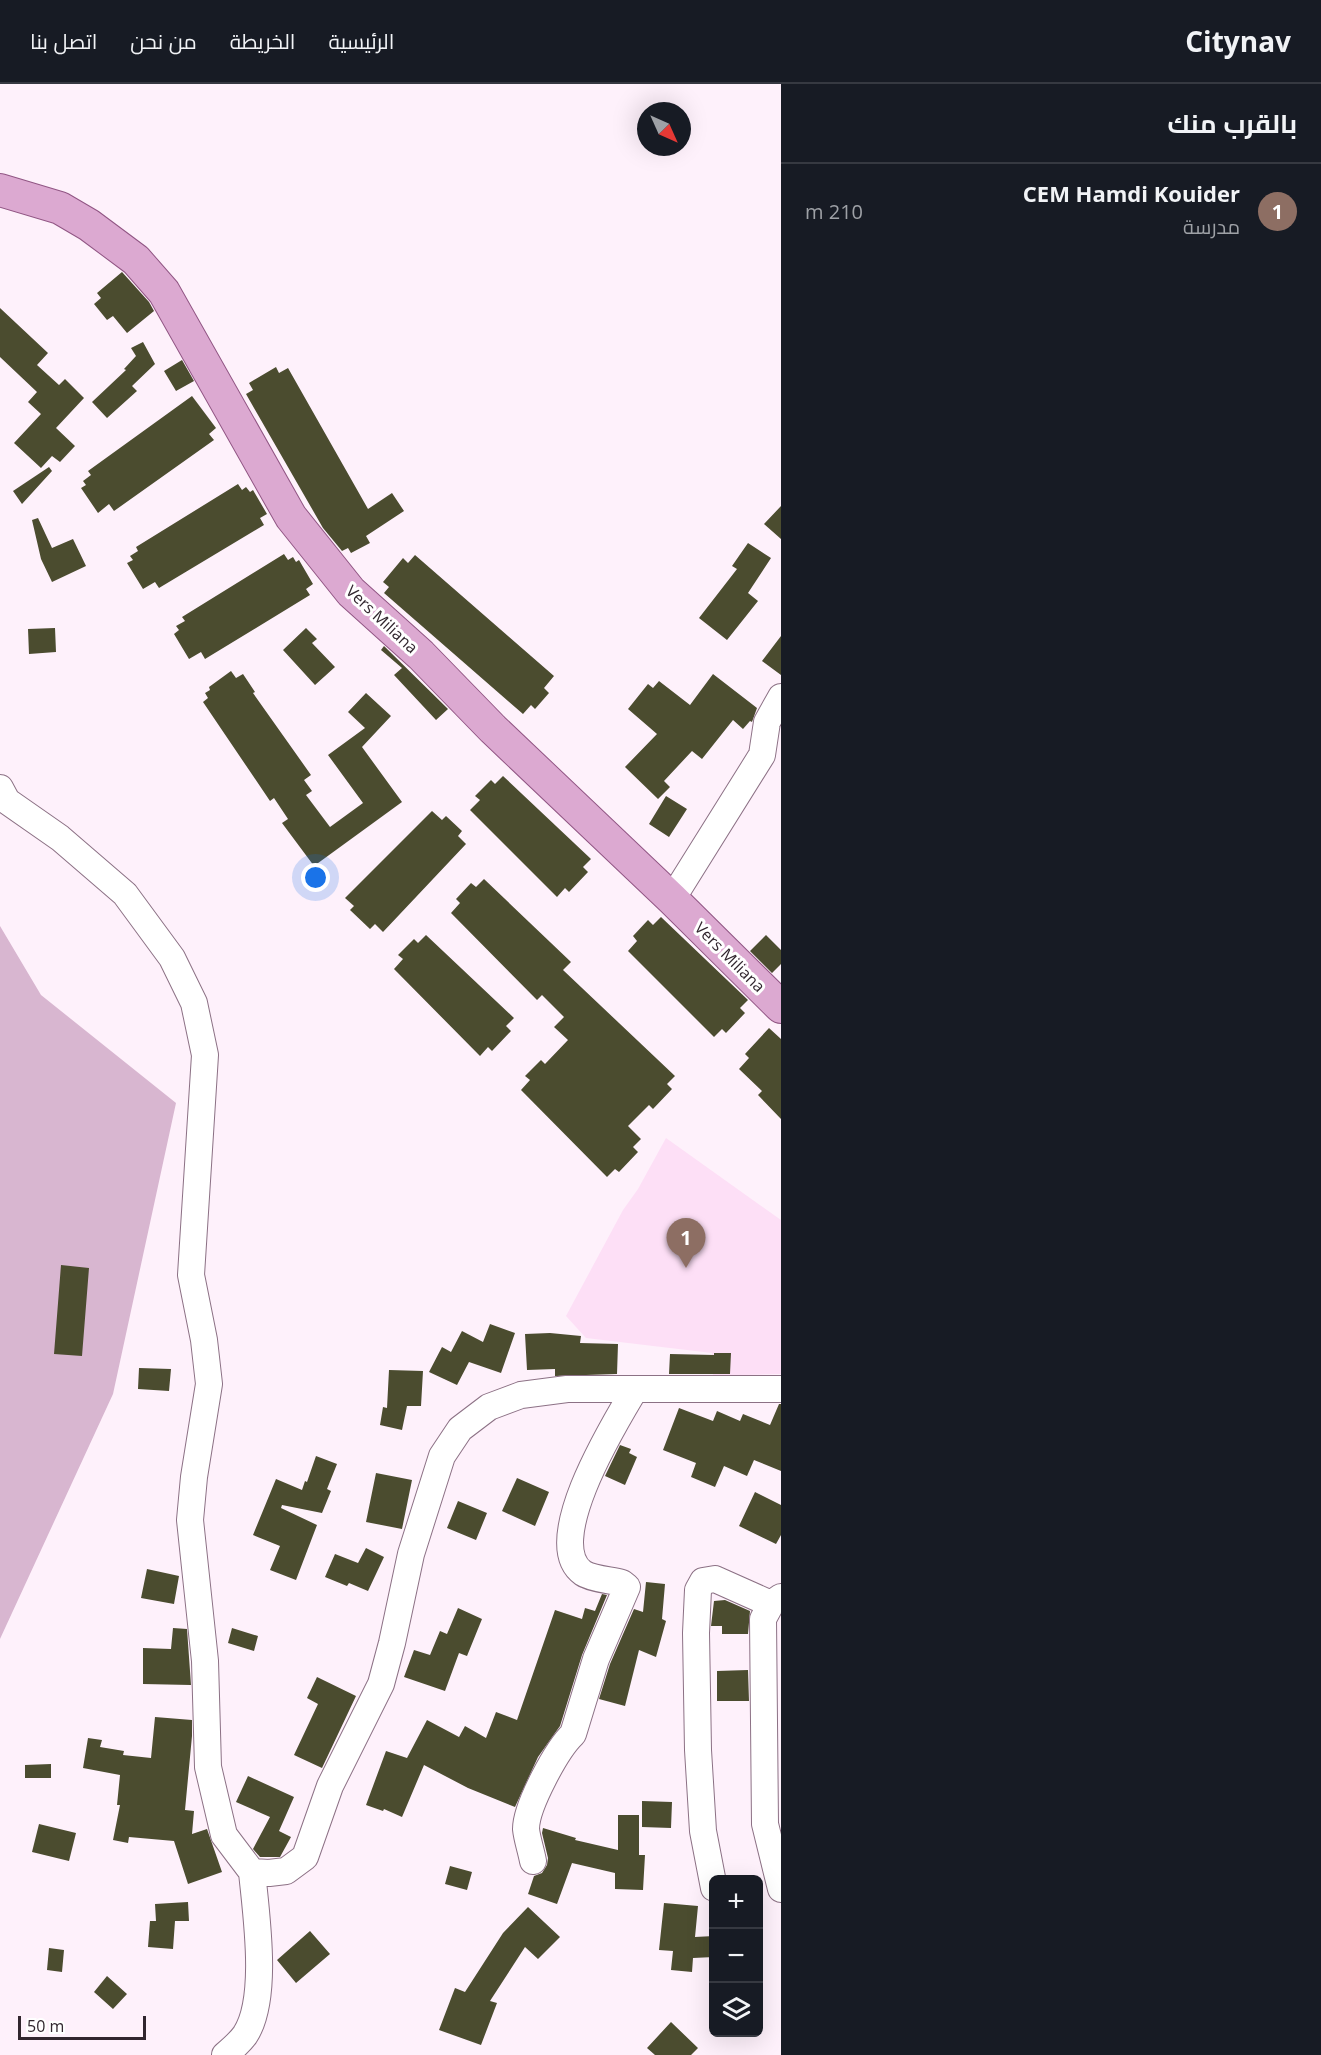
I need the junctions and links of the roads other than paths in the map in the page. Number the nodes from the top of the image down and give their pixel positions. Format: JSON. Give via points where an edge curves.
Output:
{"nodes":[{"id":1,"x":0,"y":190,"type":"edge"},
{"id":2,"x":781,"y":697,"type":"edge"},
{"id":3,"x":0,"y":788,"type":"edge"},
{"id":4,"x":672,"y":899,"type":"junction"},
{"id":5,"x":781,"y":1007,"type":"edge"},
{"id":6,"x":634,"y":1389,"type":"junction"},
{"id":7,"x":781,"y":1389,"type":"edge"},
{"id":8,"x":776,"y":1600,"type":"edge"},
{"id":9,"x":533,"y":1861,"type":"dead end"},
{"id":10,"x":252,"y":1872,"type":"junction"},
{"id":11,"x":712,"y":1875,"type":"edge"},
{"id":12,"x":781,"y":1889,"type":"edge"},
{"id":13,"x":225,"y":2055,"type":"edge"}],
"edges":[{"from":1,"to":4,"type":"main road","name":"Vers Miliana","via":[[60,208],[136,260],[164,292],[291,517],[351,592],[422,655]]},
{"from":2,"to":4,"type":"street","via":[[767,722],[762,755]]},
{"from":3,"to":10,"type":"street","via":[[7,801],[60,838],[125,894],[172,958],[194,1003],[205,1055],[191,1275],[209,1384],[190,1520],[205,1661],[208,1767],[224,1835]]},
{"from":4,"to":5,"type":"main road","name":"Vers Miliana"},
{"from":6,"to":7,"type":"street"},
{"from":6,"to":9,"type":"street","via":[[596,1457],[569,1529],[571,1552],[584,1574],[627,1587],[596,1659],[573,1734],[543,1777],[534,1801],[526,1827]]},
{"from":6,"to":10,"type":"street","via":[[567,1389],[521,1395],[489,1407],[460,1429],[442,1456],[411,1554],[381,1684],[330,1786],[304,1857],[286,1872]]},
{"from":8,"to":11,"type":"street","via":[[715,1579],[703,1581],[698,1590],[698,1750]]},
{"from":8,"to":12,"type":"street","via":[[763,1619],[763,1780],[765,1824]]},
{"from":10,"to":13,"type":"street","via":[[260,1972],[254,2011],[245,2035]]}]}
